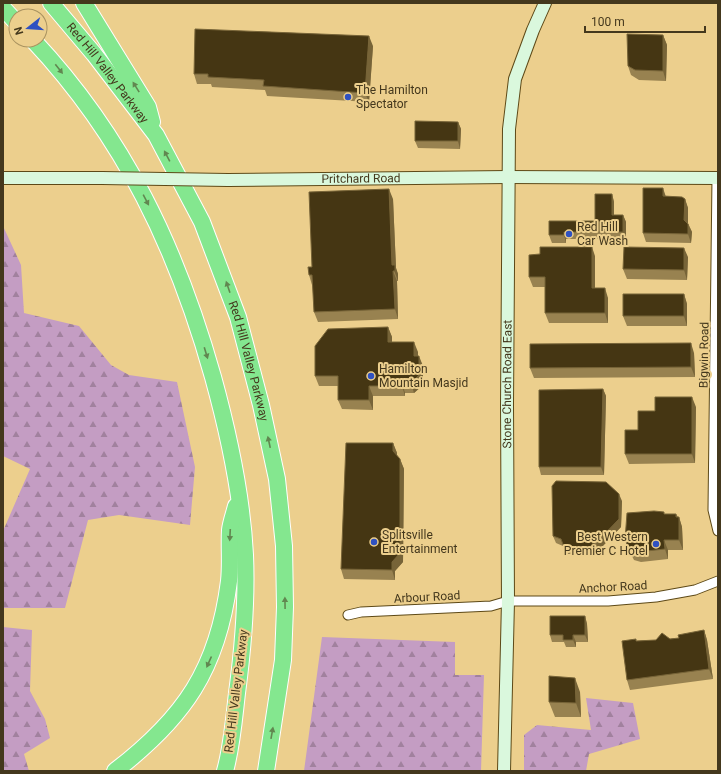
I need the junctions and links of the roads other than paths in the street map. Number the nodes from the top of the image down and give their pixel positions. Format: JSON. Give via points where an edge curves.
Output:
{"nodes":[{"id":1,"x":51,"y":3,"type":"edge"},
{"id":2,"x":84,"y":3,"type":"edge"},
{"id":3,"x":545,"y":3,"type":"edge"},
{"id":4,"x":40,"y":48,"type":"edge"},
{"id":5,"x":156,"y":135,"type":"junction"},
{"id":6,"x":508,"y":177,"type":"junction"},
{"id":7,"x":3,"y":178,"type":"edge"},
{"id":8,"x":717,"y":178,"type":"edge"},
{"id":9,"x":238,"y":497,"type":"junction"},
{"id":10,"x":718,"y":531,"type":"edge"},
{"id":11,"x":718,"y":581,"type":"edge"},
{"id":12,"x":508,"y":601,"type":"junction"},
{"id":13,"x":348,"y":615,"type":"dead end"},
{"id":14,"x":115,"y":771,"type":"edge"},
{"id":15,"x":225,"y":771,"type":"edge"},
{"id":16,"x":266,"y":771,"type":"edge"},
{"id":17,"x":504,"y":771,"type":"edge"}],
"edges":[{"from":1,"to":5,"type":"highway","name":"Red Hill Valley Parkway"},
{"from":5,"to":2,"type":"highway","one_way":true,"via":[[148,106]]},
{"from":3,"to":6,"type":"main road","name":"Stone Church Road East","via":[[515,79],[510,112]]},
{"from":4,"to":9,"type":"highway","name":"Red Hill Valley Parkway","one_way":true,"via":[[107,134],[160,226],[177,267],[206,353],[227,427]]},
{"from":16,"to":5,"type":"highway","name":"Red Hill Valley Parkway","one_way":true,"via":[[283,660],[285,607],[284,546],[277,479],[238,317],[202,222]]},
{"from":6,"to":7,"type":"main road","name":"Pritchard Road","bridge":true,"via":[[228,180]]},
{"from":6,"to":8,"type":"main road","name":"Pritchard Road"},
{"from":6,"to":12,"type":"main road","name":"Stone Church Road East"},
{"from":8,"to":10,"type":"street","name":"Bigwin Road","via":[[713,510]]},
{"from":9,"to":14,"type":"highway","one_way":true,"via":[[230,529],[229,580],[224,610],[219,636],[210,659],[192,693],[164,729]]},
{"from":9,"to":15,"type":"highway","name":"Red Hill Valley Parkway","via":[[245,556],[244,612],[238,690]]},
{"from":11,"to":12,"type":"street","name":"Anchor Road","via":[[695,590],[656,597],[608,601]]},
{"from":12,"to":13,"type":"street","name":"Arbour Road","via":[[491,606],[361,612]]},
{"from":12,"to":17,"type":"main road","name":"Stone Church Road East"}]}
